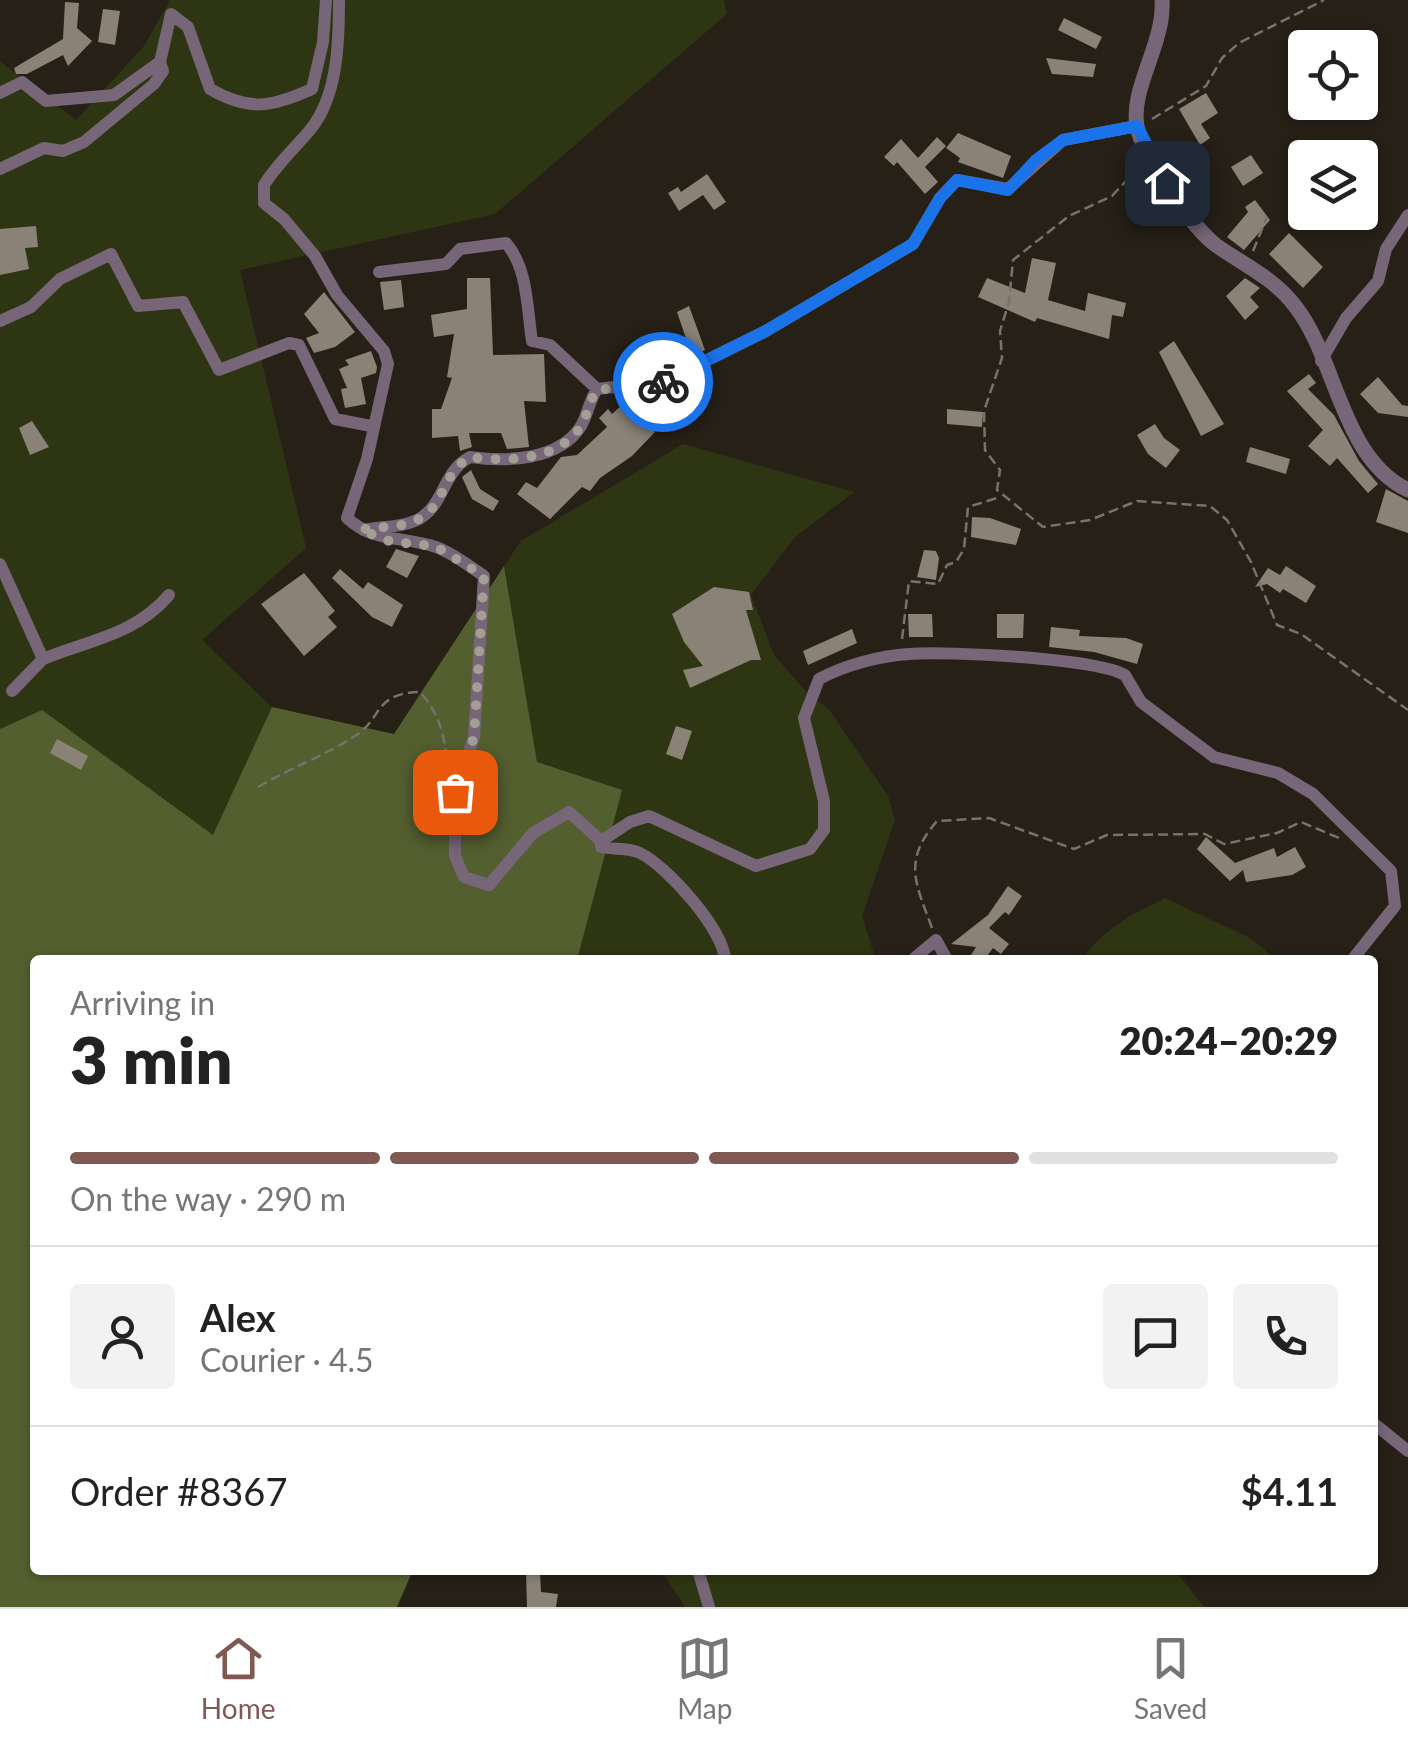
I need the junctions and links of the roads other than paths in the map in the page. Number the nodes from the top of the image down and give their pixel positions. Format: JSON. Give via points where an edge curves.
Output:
{"nodes":[{"id":1,"x":326,"y":0,"type":"edge"},
{"id":2,"x":338,"y":0,"type":"edge"},
{"id":3,"x":1162,"y":0,"type":"edge"},
{"id":4,"x":160,"y":62,"type":"junction"},
{"id":5,"x":0,"y":93,"type":"edge"},
{"id":6,"x":1137,"y":126,"type":"junction"},
{"id":7,"x":0,"y":169,"type":"edge"},
{"id":8,"x":1408,"y":215,"type":"edge"},
{"id":9,"x":379,"y":272,"type":"dead end"},
{"id":10,"x":0,"y":321,"type":"edge"},
{"id":11,"x":1321,"y":361,"type":"junction"},
{"id":12,"x":597,"y":390,"type":"junction"},
{"id":13,"x":371,"y":426,"type":"junction"},
{"id":14,"x":1408,"y":490,"type":"edge"},
{"id":15,"x":360,"y":530,"type":"junction"},
{"id":16,"x":0,"y":564,"type":"edge"},
{"id":17,"x":169,"y":596,"type":"dead end"},
{"id":18,"x":43,"y":659,"type":"junction"},
{"id":19,"x":12,"y":691,"type":"dead end"},
{"id":20,"x":602,"y":840,"type":"junction"},
{"id":21,"x":725,"y":955,"type":"edge"},
{"id":22,"x":918,"y":955,"type":"edge"},
{"id":23,"x":944,"y":955,"type":"edge"},
{"id":24,"x":1356,"y":955,"type":"edge"},
{"id":25,"x":1378,"y":1427,"type":"edge"},
{"id":26,"x":1408,"y":1451,"type":"edge"},
{"id":27,"x":699,"y":1575,"type":"edge"},
{"id":28,"x":709,"y":1607,"type":"edge"}],
"edges":[{"from":1,"to":4,"type":"street","via":[[312,89],[272,107],[228,100],[210,89],[188,27],[171,14]]},
{"from":2,"to":13,"type":"street","via":[[334,74],[326,96],[313,128],[264,185],[264,203],[315,256],[337,295],[384,351],[388,364]]},
{"from":3,"to":6,"type":"street","via":[[1161,31]]},
{"from":4,"to":5,"type":"street","via":[[114,95],[46,101],[22,82]]},
{"from":4,"to":7,"type":"street","via":[[163,71],[154,84],[84,142],[62,151],[44,148]]},
{"from":6,"to":11,"type":"street","via":[[1201,232],[1297,308]]},
{"from":6,"to":12,"type":"street","via":[[1063,140],[1008,190],[957,180],[913,244],[778,324],[666,381]]},
{"from":8,"to":11,"type":"street","via":[[1386,249],[1378,281]]},
{"from":9,"to":12,"type":"street","via":[[446,264],[460,249],[506,243],[522,273],[532,341],[550,345]]},
{"from":10,"to":13,"type":"street","via":[[111,254],[138,306],[183,302],[219,370],[300,345],[335,419]]},
{"from":11,"to":14,"type":"street","via":[[1360,441],[1387,480]]},
{"from":12,"to":15,"type":"street","via":[[567,442],[506,462],[470,457],[446,477],[438,503],[422,518]]},
{"from":13,"to":15,"type":"street","via":[[347,518]]},
{"from":15,"to":20,"type":"street","via":[[392,542],[435,546],[484,576],[474,737],[455,792],[455,856],[464,877],[489,885],[533,832],[570,812]]},
{"from":16,"to":18,"type":"street"},
{"from":17,"to":18,"type":"street","via":[[124,632]]},
{"from":18,"to":19,"type":"street"},
{"from":20,"to":21,"type":"street","via":[[602,847],[634,850],[660,863],[724,943]]},
{"from":20,"to":24,"type":"street","via":[[650,816],[756,866],[810,849],[824,830],[824,801],[804,718],[819,678],[846,665],[908,654],[1113,668],[1170,728],[1214,757],[1278,773],[1313,794],[1391,872],[1395,906]]},
{"from":22,"to":23,"type":"street","via":[[936,940]]},
{"from":25,"to":26,"type":"street"},
{"from":27,"to":28,"type":"street"}]}
